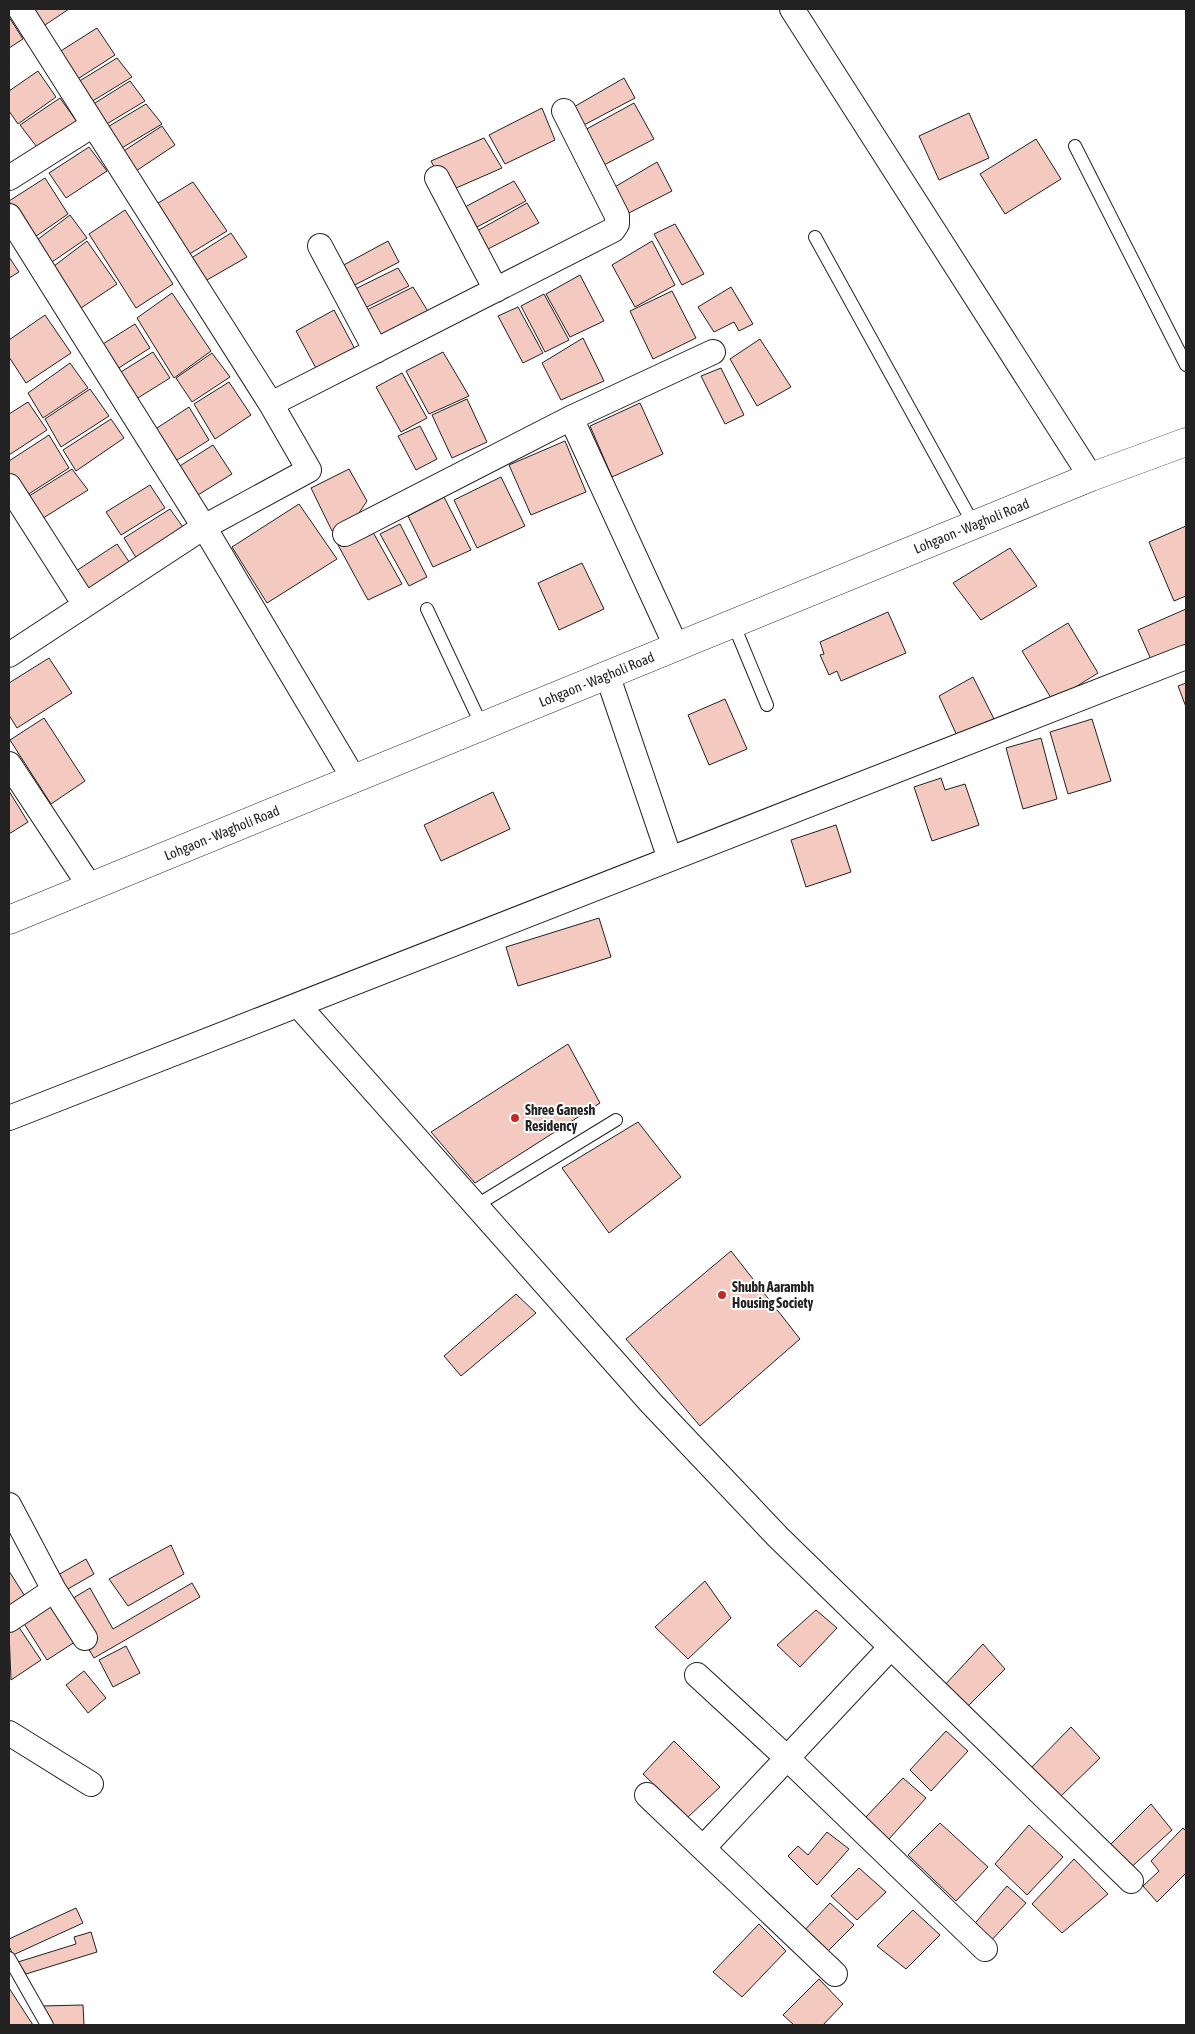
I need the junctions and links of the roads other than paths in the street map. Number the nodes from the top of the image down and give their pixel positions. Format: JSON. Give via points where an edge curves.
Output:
{"nodes":[{"id":1,"x":20,"y":9,"type":"edge"},
{"id":2,"x":792,"y":9,"type":"edge"},
{"id":3,"x":564,"y":111,"type":"dead end"},
{"id":4,"x":93,"y":125,"type":"junction"},
{"id":5,"x":1075,"y":146,"type":"dead end"},
{"id":6,"x":9,"y":178,"type":"edge"},
{"id":7,"x":436,"y":178,"type":"dead end"},
{"id":8,"x":9,"y":216,"type":"edge"},
{"id":9,"x":815,"y":237,"type":"dead end"},
{"id":10,"x":320,"y":246,"type":"dead end"},
{"id":11,"x":496,"y":290,"type":"junction"},
{"id":12,"x":376,"y":351,"type":"junction"},
{"id":13,"x":713,"y":352,"type":"dead end"},
{"id":14,"x":1186,"y":364,"type":"edge"},
{"id":15,"x":271,"y":404,"type":"junction"},
{"id":16,"x":571,"y":418,"type":"junction"},
{"id":17,"x":1186,"y":442,"type":"edge"},
{"id":18,"x":1091,"y":477,"type":"junction"},
{"id":19,"x":9,"y":486,"type":"edge"},
{"id":20,"x":974,"y":525,"type":"junction"},
{"id":21,"x":204,"y":527,"type":"junction"},
{"id":22,"x":345,"y":534,"type":"dead end"},
{"id":23,"x":85,"y":605,"type":"junction"},
{"id":24,"x":427,"y":609,"type":"dead end"},
{"id":25,"x":733,"y":623,"type":"junction"},
{"id":26,"x":676,"y":646,"type":"junction"},
{"id":27,"x":9,"y":655,"type":"edge"},
{"id":28,"x":1186,"y":657,"type":"edge"},
{"id":29,"x":608,"y":674,"type":"junction"},
{"id":30,"x":767,"y":705,"type":"dead end"},
{"id":31,"x":482,"y":726,"type":"junction"},
{"id":32,"x":9,"y":764,"type":"edge"},
{"id":33,"x":354,"y":779,"type":"junction"},
{"id":34,"x":670,"y":859,"type":"junction"},
{"id":35,"x":89,"y":885,"type":"junction"},
{"id":36,"x":9,"y":920,"type":"edge"},
{"id":37,"x":298,"y":1005,"type":"junction"},
{"id":38,"x":9,"y":1118,"type":"edge"},
{"id":39,"x":616,"y":1120,"type":"dead end"},
{"id":40,"x":476,"y":1205,"type":"junction"},
{"id":41,"x":9,"y":1505,"type":"edge"},
{"id":42,"x":54,"y":1590,"type":"junction"},
{"id":43,"x":9,"y":1620,"type":"edge"},
{"id":44,"x":85,"y":1638,"type":"dead end"},
{"id":45,"x":891,"y":1647,"type":"junction"},
{"id":46,"x":697,"y":1675,"type":"dead end"},
{"id":47,"x":9,"y":1733,"type":"edge"},
{"id":48,"x":787,"y":1758,"type":"junction"},
{"id":49,"x":92,"y":1784,"type":"dead end"},
{"id":50,"x":647,"y":1795,"type":"dead end"},
{"id":51,"x":704,"y":1847,"type":"junction"},
{"id":52,"x":1131,"y":1881,"type":"dead end"},
{"id":53,"x":985,"y":1949,"type":"dead end"},
{"id":54,"x":9,"y":1958,"type":"edge"},
{"id":55,"x":834,"y":1974,"type":"dead end"},
{"id":56,"x":47,"y":2025,"type":"edge"}],
"edges":[{"from":1,"to":4,"type":"street"},
{"from":2,"to":18,"type":"street"},
{"from":3,"to":11,"type":"street","via":[[617,216],[617,224],[613,230]]},
{"from":4,"to":6,"type":"street"},
{"from":4,"to":15,"type":"street"},
{"from":5,"to":14,"type":"lane"},
{"from":7,"to":11,"type":"street"},
{"from":8,"to":21,"type":"street"},
{"from":9,"to":20,"type":"lane"},
{"from":10,"to":12,"type":"street"},
{"from":11,"to":12,"type":"street"},
{"from":12,"to":15,"type":"street"},
{"from":13,"to":16,"type":"street"},
{"from":15,"to":21,"type":"street","via":[[309,470]]},
{"from":16,"to":22,"type":"street"},
{"from":16,"to":26,"type":"street"},
{"from":17,"to":18,"type":"main road","name":"Lohgaon - Wagholi Road"},
{"from":18,"to":20,"type":"main road","name":"Lohgaon - Wagholi Road"},
{"from":19,"to":23,"type":"street"},
{"from":20,"to":25,"type":"main road","name":"Lohgaon - Wagholi Road"},
{"from":21,"to":23,"type":"street"},
{"from":21,"to":33,"type":"street"},
{"from":23,"to":27,"type":"street"},
{"from":24,"to":31,"type":"lane"},
{"from":25,"to":26,"type":"main road","name":"Lohgaon - Wagholi Road"},
{"from":25,"to":30,"type":"lane"},
{"from":26,"to":29,"type":"main road","name":"Lohgaon - Wagholi Road"},
{"from":28,"to":34,"type":"street"},
{"from":29,"to":31,"type":"main road","name":"Lohgaon - Wagholi Road"},
{"from":29,"to":34,"type":"street"},
{"from":31,"to":33,"type":"main road","name":"Lohgaon - Wagholi Road"},
{"from":32,"to":35,"type":"street"},
{"from":33,"to":35,"type":"main road","name":"Lohgaon - Wagholi Road"},
{"from":34,"to":37,"type":"street"},
{"from":35,"to":36,"type":"main road","name":"Lohgaon - Wagholi Road"},
{"from":37,"to":38,"type":"street"},
{"from":37,"to":40,"type":"street"},
{"from":39,"to":40,"type":"lane"},
{"from":40,"to":45,"type":"street","via":[[651,1404],[778,1537]]},
{"from":41,"to":42,"type":"street"},
{"from":42,"to":43,"type":"street"},
{"from":42,"to":44,"type":"street"},
{"from":45,"to":48,"type":"street"},
{"from":45,"to":52,"type":"street"},
{"from":46,"to":48,"type":"street"},
{"from":47,"to":49,"type":"street"},
{"from":48,"to":51,"type":"street"},
{"from":48,"to":53,"type":"street"},
{"from":50,"to":51,"type":"street"},
{"from":51,"to":55,"type":"street"},
{"from":54,"to":56,"type":"lane"}]}
